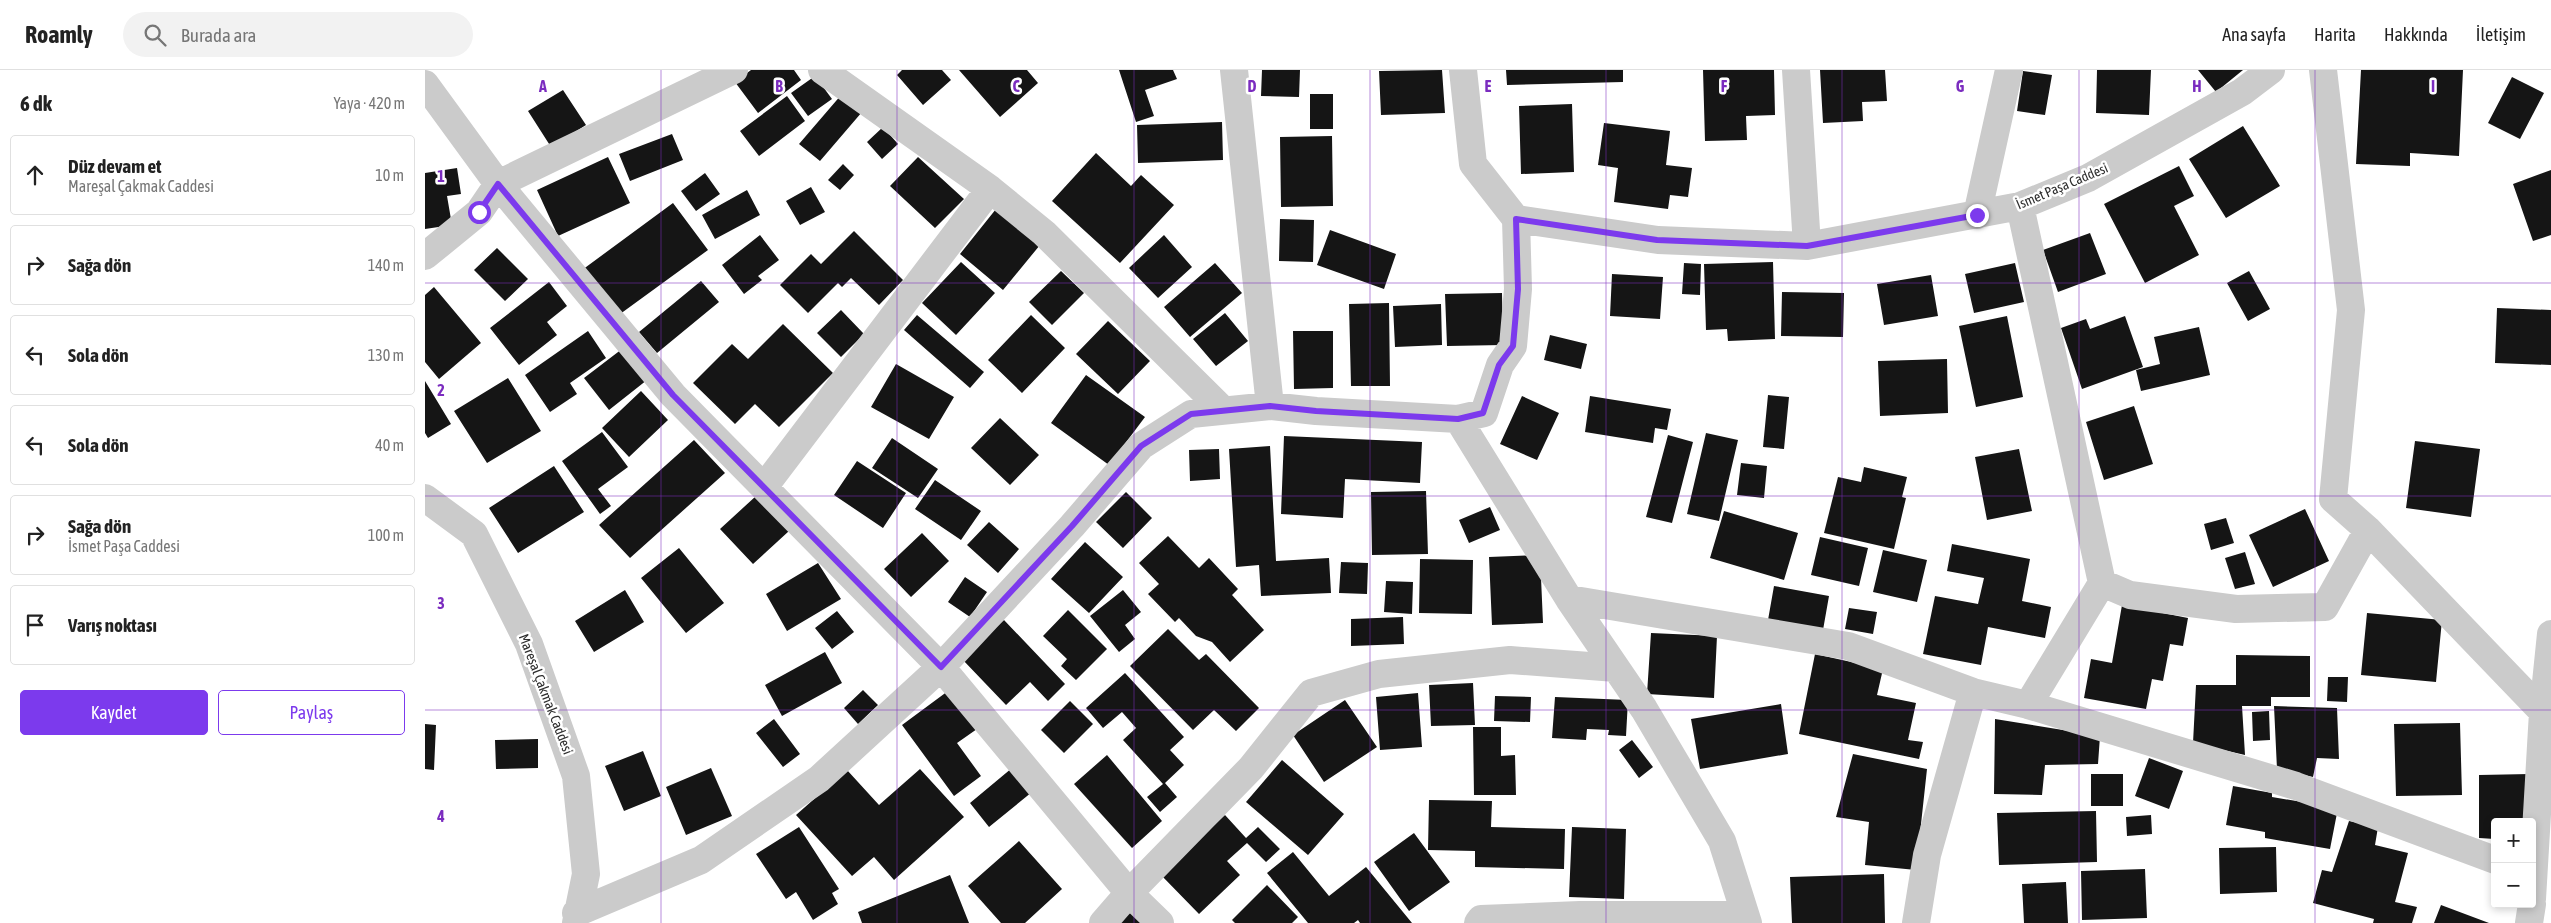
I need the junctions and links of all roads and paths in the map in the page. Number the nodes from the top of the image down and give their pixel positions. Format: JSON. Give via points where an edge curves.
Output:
{"nodes":[{"id":1,"x":734,"y":70,"type":"edge"},
{"id":2,"x":822,"y":70,"type":"edge"},
{"id":3,"x":1234,"y":70,"type":"edge"},
{"id":4,"x":1463,"y":70,"type":"edge"},
{"id":5,"x":1797,"y":70,"type":"edge"},
{"id":6,"x":2009,"y":70,"type":"edge"},
{"id":7,"x":2271,"y":70,"type":"edge"},
{"id":8,"x":2323,"y":70,"type":"edge"},
{"id":9,"x":425,"y":84,"type":"edge"},
{"id":10,"x":498,"y":184,"type":"junction"},
{"id":11,"x":990,"y":189,"type":"junction"},
{"id":12,"x":2020,"y":206,"type":"junction"},
{"id":13,"x":1977,"y":215,"type":"junction"},
{"id":14,"x":1516,"y":219,"type":"junction"},
{"id":15,"x":1807,"y":246,"type":"junction"},
{"id":16,"x":425,"y":256,"type":"edge"},
{"id":17,"x":1270,"y":406,"type":"junction"},
{"id":18,"x":1222,"y":409,"type":"junction"},
{"id":19,"x":1458,"y":419,"type":"junction"},
{"id":20,"x":763,"y":488,"type":"junction"},
{"id":21,"x":425,"y":498,"type":"edge"},
{"id":22,"x":2368,"y":530,"type":"junction"},
{"id":23,"x":2102,"y":584,"type":"junction"},
{"id":24,"x":1569,"y":599,"type":"junction"},
{"id":25,"x":2551,"y":634,"type":"edge"},
{"id":26,"x":941,"y":667,"type":"junction"},
{"id":27,"x":1616,"y":668,"type":"junction"},
{"id":28,"x":1973,"y":692,"type":"junction"},
{"id":29,"x":2028,"y":705,"type":"junction"},
{"id":30,"x":2543,"y":712,"type":"junction"},
{"id":31,"x":2491,"y":859,"type":"edge"},
{"id":32,"x":2534,"y":863,"type":"edge"},
{"id":33,"x":1129,"y":893,"type":"junction"},
{"id":34,"x":2531,"y":908,"type":"edge"},
{"id":35,"x":576,"y":918,"type":"edge"},
{"id":36,"x":1746,"y":919,"type":"edge"},
{"id":37,"x":1103,"y":923,"type":"edge"},
{"id":38,"x":1160,"y":923,"type":"edge"},
{"id":39,"x":1478,"y":923,"type":"edge"},
{"id":40,"x":1916,"y":923,"type":"edge"},
{"id":41,"x":2529,"y":923,"type":"edge"}],
"edges":[{"from":1,"to":10,"type":"street"},
{"from":2,"to":11,"type":"street"},
{"from":3,"to":17,"type":"street"},
{"from":4,"to":14,"type":"street","via":[[1473,164]]},
{"from":5,"to":15,"type":"street"},
{"from":6,"to":13,"type":"street"},
{"from":7,"to":12,"type":"street","name":"İsmet Paşa Caddesi","via":[[2242,92],[2088,178]]},
{"from":8,"to":22,"type":"street","via":[[2351,310],[2333,499]]},
{"from":9,"to":10,"type":"street"},
{"from":10,"to":16,"type":"street","via":[[479,212]]},
{"from":10,"to":20,"type":"street","via":[[673,395]]},
{"from":11,"to":18,"type":"street","via":[[1045,233]]},
{"from":11,"to":20,"type":"street"},
{"from":12,"to":13,"type":"street","name":"İsmet Paşa Caddesi"},
{"from":12,"to":23,"type":"street"},
{"from":13,"to":15,"type":"street","name":"İsmet Paşa Caddesi"},
{"from":14,"to":15,"type":"street","name":"İsmet Paşa Caddesi","via":[[1657,240]]},
{"from":14,"to":19,"type":"street","via":[[1518,289],[1513,346],[1499,365],[1483,413]]},
{"from":17,"to":18,"type":"street"},
{"from":17,"to":19,"type":"street"},
{"from":18,"to":26,"type":"street","via":[[1191,414],[1141,446],[1072,526]]},
{"from":19,"to":24,"type":"street"},
{"from":20,"to":26,"type":"street"},
{"from":21,"to":35,"type":"street","name":"Mareşal Çakmak Caddesi","via":[[474,534],[529,644],[577,776],[585,874]]},
{"from":22,"to":23,"type":"street","via":[[2325,606],[2236,609],[2130,595]]},
{"from":22,"to":30,"type":"street"},
{"from":23,"to":29,"type":"street"},
{"from":24,"to":27,"type":"street"},
{"from":24,"to":28,"type":"street","via":[[1849,646]]},
{"from":25,"to":30,"type":"street"},
{"from":26,"to":33,"type":"street"},
{"from":26,"to":35,"type":"street","via":[[819,779],[701,860]]},
{"from":27,"to":33,"type":"street","via":[[1510,660],[1379,674],[1311,693],[1251,768]]},
{"from":27,"to":36,"type":"street","via":[[1723,841]]},
{"from":28,"to":29,"type":"street"},
{"from":28,"to":40,"type":"street","via":[[1927,855]]},
{"from":29,"to":31,"type":"street","via":[[2296,786]]},
{"from":30,"to":32,"type":"street"},
{"from":33,"to":37,"type":"street"},
{"from":33,"to":38,"type":"street"},
{"from":34,"to":41,"type":"street"},
{"from":36,"to":39,"type":"street","via":[[1580,916],[1481,919]]}]}
